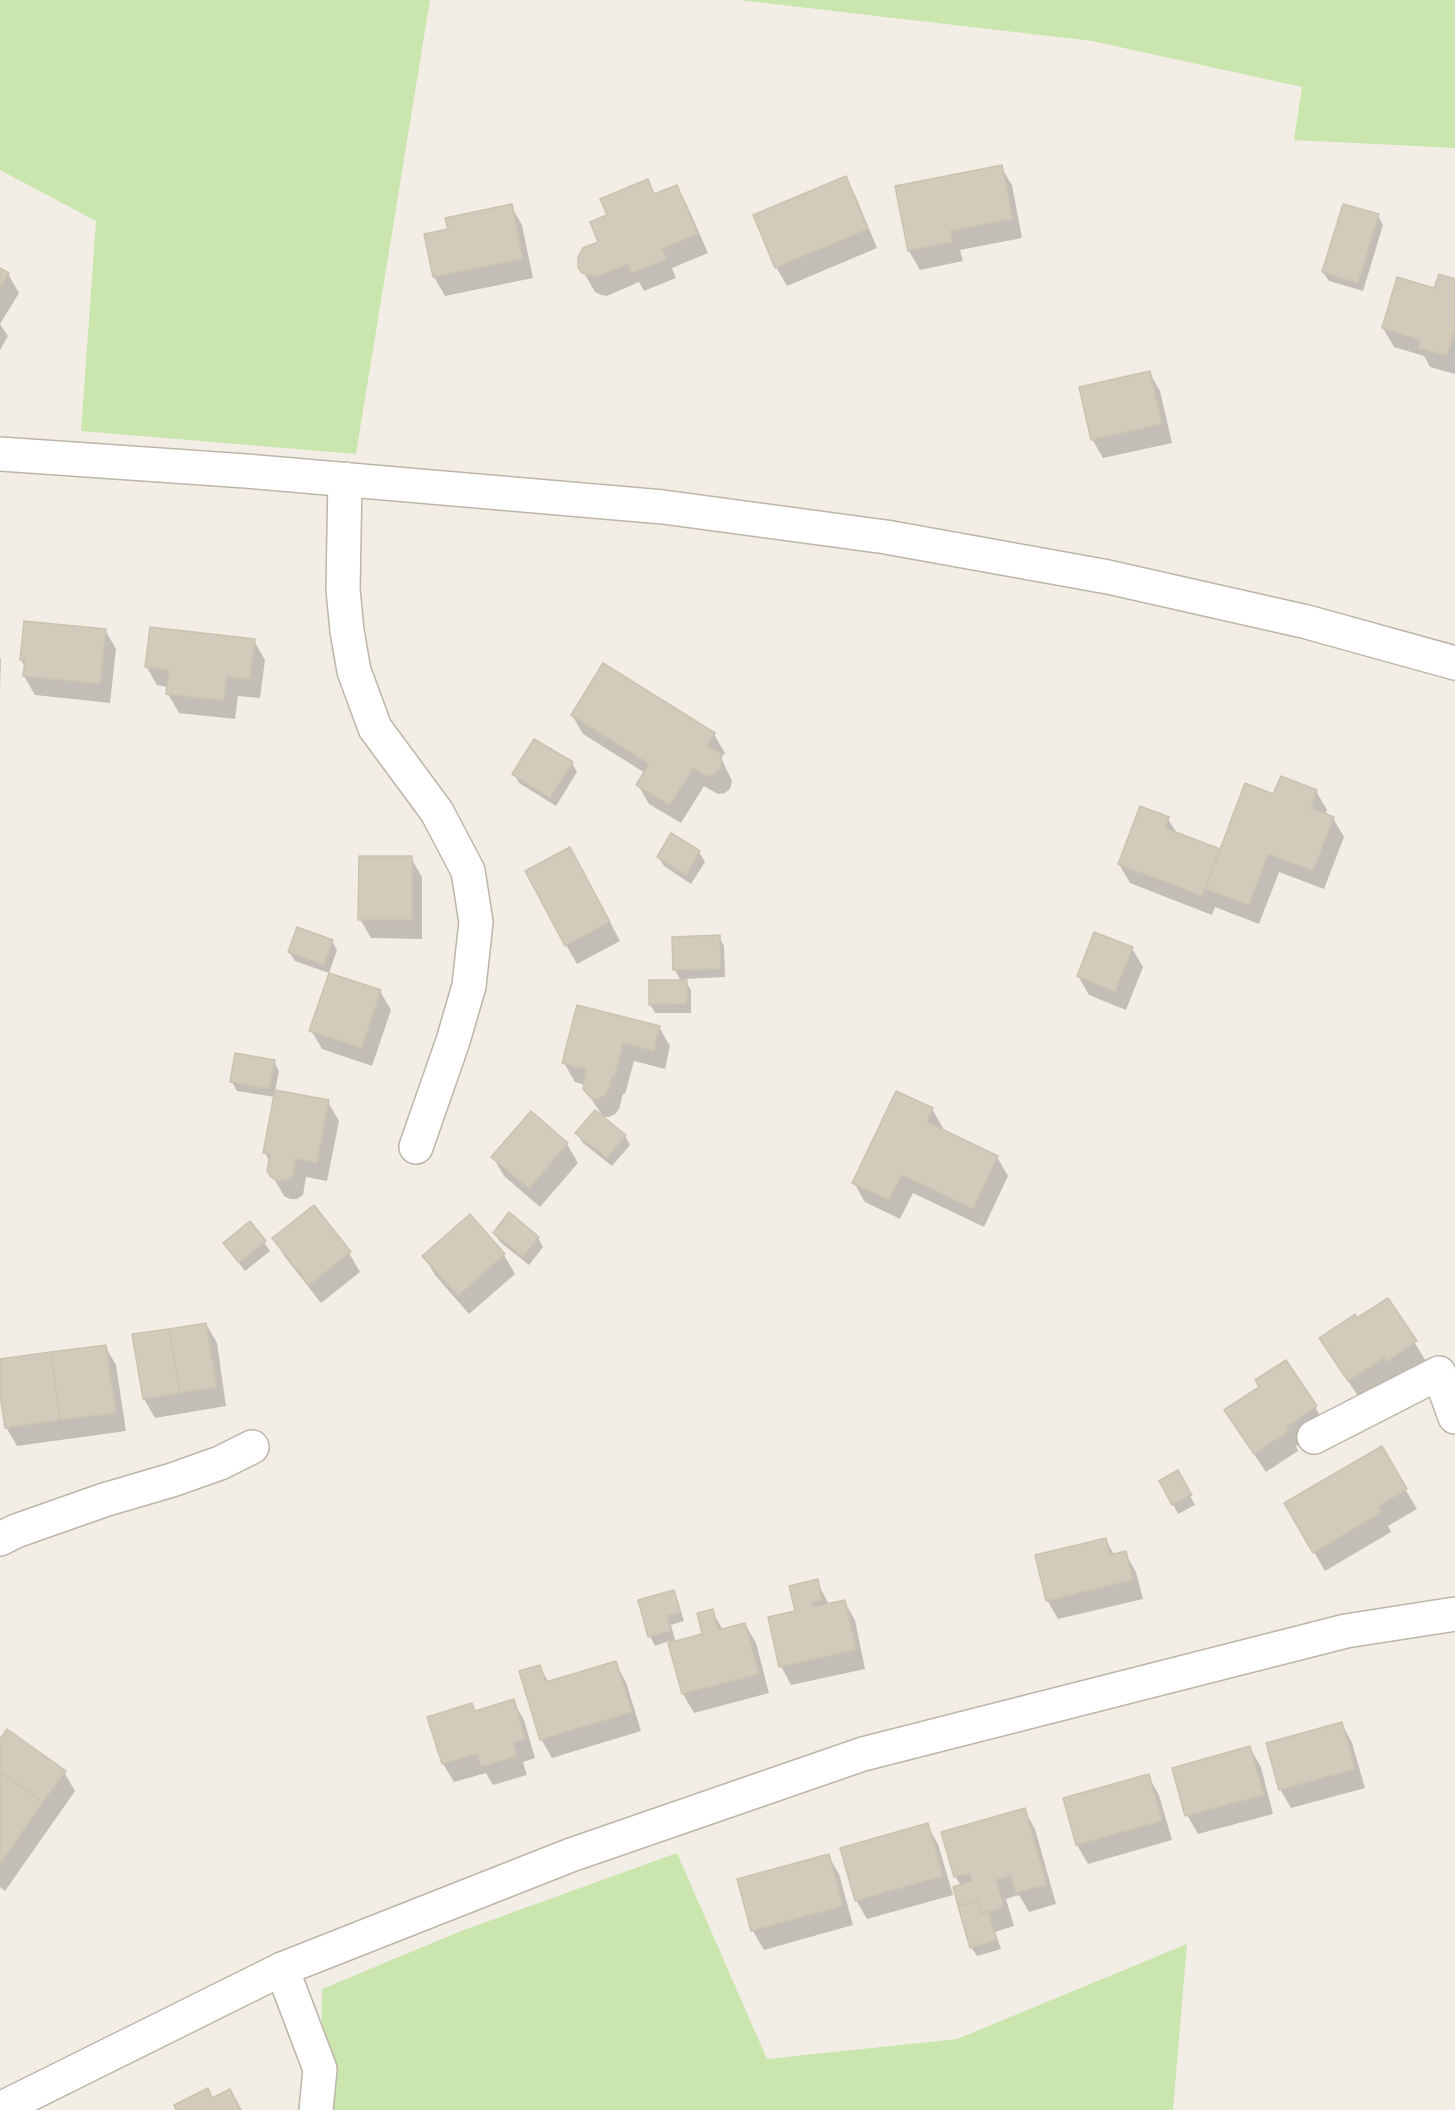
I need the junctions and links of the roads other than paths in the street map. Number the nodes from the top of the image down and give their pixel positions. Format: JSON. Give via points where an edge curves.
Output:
{"nodes":[{"id":1,"x":0,"y":453,"type":"edge"},
{"id":2,"x":345,"y":479,"type":"junction"},
{"id":3,"x":1455,"y":663,"type":"edge"},
{"id":4,"x":416,"y":1147,"type":"dead end"},
{"id":5,"x":1455,"y":1418,"type":"edge"},
{"id":6,"x":1314,"y":1437,"type":"dead end"},
{"id":7,"x":252,"y":1447,"type":"dead end"},
{"id":8,"x":0,"y":1539,"type":"edge"},
{"id":9,"x":1455,"y":1614,"type":"edge"},
{"id":10,"x":282,"y":1969,"type":"junction"},
{"id":11,"x":0,"y":2109,"type":"edge"},
{"id":12,"x":316,"y":2110,"type":"edge"}],
"edges":[{"from":1,"to":2,"type":"street"},
{"from":2,"to":3,"type":"street","via":[[663,507],[886,537],[1119,579],[1307,622]]},
{"from":2,"to":4,"type":"street","via":[[343,589],[354,671],[375,728],[437,812],[468,871],[476,922],[469,986]]},
{"from":5,"to":6,"type":"street","via":[[1440,1373]]},
{"from":7,"to":8,"type":"street","via":[[220,1463]]},
{"from":9,"to":10,"type":"street","via":[[1346,1631],[863,1754],[571,1855]]},
{"from":10,"to":11,"type":"street"},
{"from":10,"to":12,"type":"street","via":[[320,2069]]}]}
